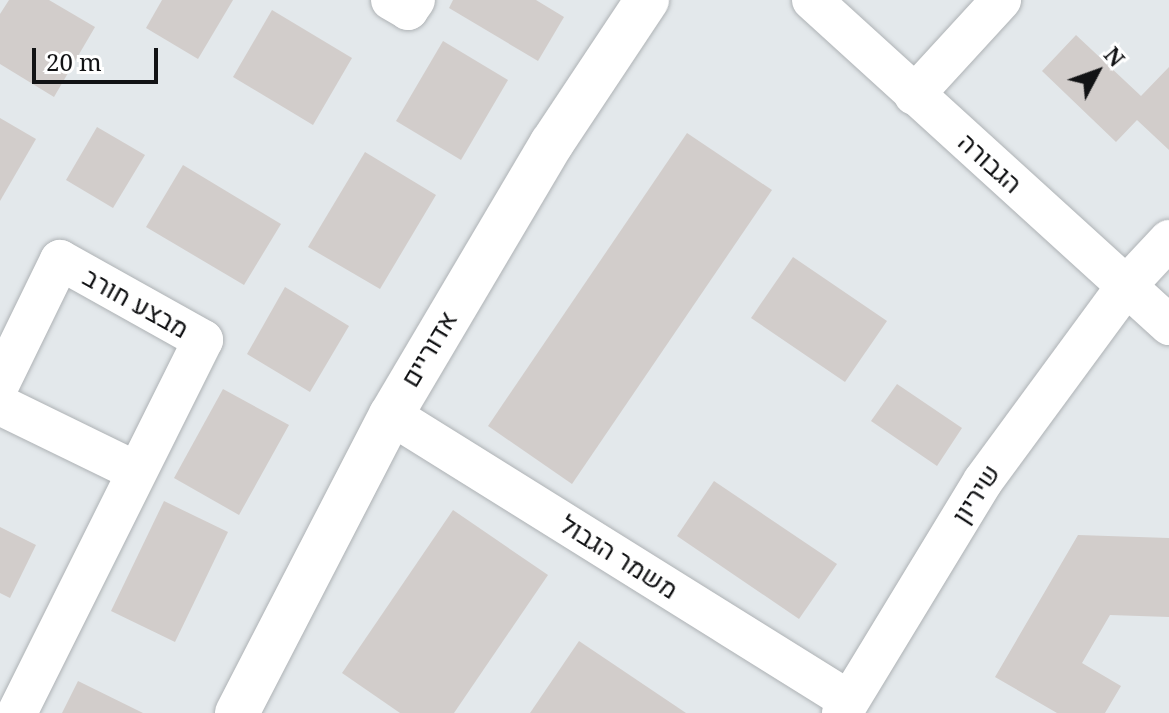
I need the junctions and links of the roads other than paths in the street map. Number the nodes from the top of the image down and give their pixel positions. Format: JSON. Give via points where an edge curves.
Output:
{"nodes":[{"id":1,"x":391,"y":0,"type":"edge"},
{"id":2,"x":415,"y":0,"type":"edge"},
{"id":3,"x":647,"y":0,"type":"edge"},
{"id":4,"x":812,"y":0,"type":"edge"},
{"id":5,"x":1001,"y":0,"type":"edge"},
{"id":6,"x":914,"y":95,"type":"junction"},
{"id":7,"x":1169,"y":240,"type":"edge"},
{"id":8,"x":1126,"y":286,"type":"junction"},
{"id":9,"x":1169,"y":325,"type":"edge"},
{"id":10,"x":0,"y":383,"type":"edge"},
{"id":11,"x":0,"y":405,"type":"edge"},
{"id":12,"x":391,"y":415,"type":"junction"},
{"id":13,"x":133,"y":470,"type":"junction"},
{"id":14,"x":845,"y":706,"type":"edge"},
{"id":15,"x":17,"y":713,"type":"edge"},
{"id":16,"x":237,"y":713,"type":"edge"}],
"edges":[{"from":1,"to":2,"type":"street","via":[[408,10]]},
{"from":3,"to":12,"type":"street","name":"אדוריים","via":[[552,143]]},
{"from":4,"to":6,"type":"street","name":"הגבורה"},
{"from":5,"to":6,"type":"street"},
{"from":6,"to":8,"type":"street","name":"הגבורה"},
{"from":7,"to":8,"type":"street","name":"שיריון"},
{"from":8,"to":9,"type":"street","name":"הגבורה"},
{"from":8,"to":14,"type":"street","name":"שיריון","via":[[983,481]]},
{"from":10,"to":13,"type":"street","name":"מבצע חורב","via":[[60,260],[203,340]]},
{"from":11,"to":13,"type":"street"},
{"from":12,"to":14,"type":"street","name":"משמר הגבול"},
{"from":12,"to":16,"type":"street","name":"אדוריים"},
{"from":13,"to":15,"type":"street","name":"מבצע חורב"}]}
